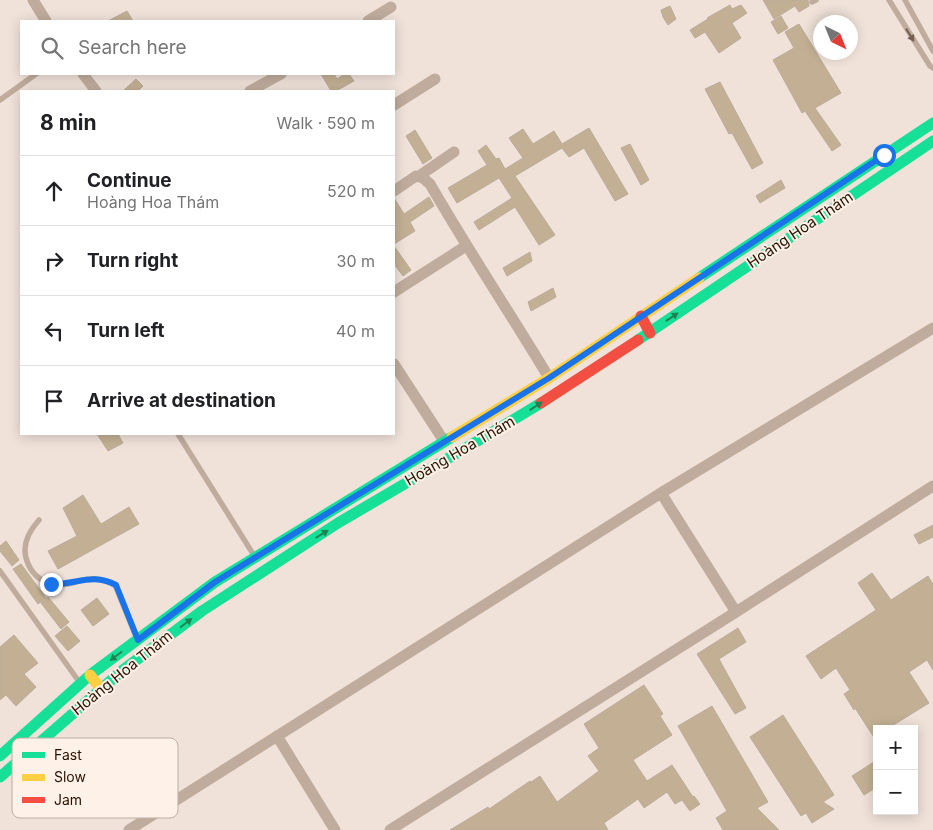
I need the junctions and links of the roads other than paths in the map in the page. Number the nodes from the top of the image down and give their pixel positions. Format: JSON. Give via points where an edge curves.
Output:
{"nodes":[{"id":1,"x":33,"y":0,"type":"edge"},
{"id":2,"x":889,"y":0,"type":"edge"},
{"id":3,"x":905,"y":0,"type":"edge"},
{"id":4,"x":391,"y":8,"type":"dead end"},
{"id":5,"x":45,"y":20,"type":"edge"},
{"id":6,"x":370,"y":20,"type":"edge"},
{"id":7,"x":933,"y":51,"type":"edge"},
{"id":8,"x":933,"y":68,"type":"edge"},
{"id":9,"x":35,"y":75,"type":"edge"},
{"id":10,"x":83,"y":75,"type":"edge"},
{"id":11,"x":279,"y":75,"type":"edge"},
{"id":12,"x":435,"y":79,"type":"dead end"},
{"id":13,"x":95,"y":90,"type":"edge"},
{"id":14,"x":252,"y":90,"type":"edge"},
{"id":15,"x":0,"y":100,"type":"edge"},
{"id":16,"x":395,"y":103,"type":"edge"},
{"id":17,"x":933,"y":122,"type":"edge"},
{"id":18,"x":933,"y":141,"type":"edge"},
{"id":19,"x":454,"y":152,"type":"dead end"},
{"id":20,"x":419,"y":176,"type":"junction"},
{"id":21,"x":395,"y":190,"type":"edge"},
{"id":22,"x":466,"y":246,"type":"junction"},
{"id":23,"x":395,"y":291,"type":"edge"},
{"id":24,"x":641,"y":316,"type":"junction"},
{"id":25,"x":933,"y":328,"type":"edge"},
{"id":26,"x":650,"y":333,"type":"junction"},
{"id":27,"x":395,"y":366,"type":"edge"},
{"id":28,"x":549,"y":378,"type":"junction"},
{"id":29,"x":179,"y":435,"type":"edge"},
{"id":30,"x":444,"y":441,"type":"junction"},
{"id":31,"x":933,"y":486,"type":"edge"},
{"id":32,"x":661,"y":493,"type":"junction"},
{"id":33,"x":39,"y":520,"type":"dead end"},
{"id":34,"x":255,"y":557,"type":"junction"},
{"id":35,"x":0,"y":571,"type":"edge"},
{"id":36,"x":736,"y":612,"type":"junction"},
{"id":37,"x":138,"y":640,"type":"junction"},
{"id":38,"x":90,"y":675,"type":"junction"},
{"id":39,"x":80,"y":684,"type":"junction"},
{"id":40,"x":101,"y":690,"type":"junction"},
{"id":41,"x":277,"y":736,"type":"junction"},
{"id":42,"x":20,"y":738,"type":"edge"},
{"id":43,"x":43,"y":738,"type":"edge"},
{"id":44,"x":12,"y":745,"type":"edge"},
{"id":45,"x":0,"y":756,"type":"edge"},
{"id":46,"x":12,"y":766,"type":"edge"},
{"id":47,"x":0,"y":777,"type":"edge"},
{"id":48,"x":178,"y":799,"type":"edge"},
{"id":49,"x":148,"y":818,"type":"edge"},
{"id":50,"x":129,"y":830,"type":"edge"},
{"id":51,"x":335,"y":830,"type":"edge"},
{"id":52,"x":390,"y":830,"type":"edge"}],
"edges":[{"from":1,"to":5,"type":"street"},
{"from":2,"to":8,"type":"lane","one_way":true},
{"from":3,"to":7,"type":"lane"},
{"from":4,"to":6,"type":"street"},
{"from":9,"to":15,"type":"lane"},
{"from":10,"to":13,"type":"street"},
{"from":11,"to":14,"type":"street"},
{"from":12,"to":16,"type":"street"},
{"from":17,"to":24,"type":"main road","name":"Hoàng Hoa Thám"},
{"from":26,"to":18,"type":"main road","name":"Hoàng Hoa Thám","one_way":true},
{"from":19,"to":20,"type":"street"},
{"from":20,"to":21,"type":"street"},
{"from":20,"to":22,"type":"street","via":[[430,184]]},
{"from":22,"to":23,"type":"street"},
{"from":22,"to":28,"type":"street"},
{"from":24,"to":26,"type":"main road"},
{"from":24,"to":28,"type":"main road","name":"Hoàng Hoa Thám"},
{"from":25,"to":32,"type":"street"},
{"from":40,"to":26,"type":"main road","name":"Hoàng Hoa Thám","one_way":true,"via":[[144,654],[251,578],[529,411]]},
{"from":27,"to":30,"type":"street"},
{"from":28,"to":30,"type":"main road","name":"Hoàng Hoa Thám"},
{"from":29,"to":34,"type":"lane"},
{"from":30,"to":34,"type":"main road","name":"Hoàng Hoa Thám"},
{"from":31,"to":36,"type":"street"},
{"from":32,"to":36,"type":"street"},
{"from":32,"to":41,"type":"street"},
{"from":33,"to":37,"type":"lane","via":[[29,531],[25,548],[28,567],[42,582],[51,584],[66,585],[87,578],[116,585]]},
{"from":34,"to":37,"type":"main road","name":"Hoàng Hoa Thám","via":[[215,582]]},
{"from":35,"to":39,"type":"lane"},
{"from":36,"to":52,"type":"street"},
{"from":37,"to":38,"type":"main road","name":"Hoàng Hoa Thám","one_way":true},
{"from":38,"to":39,"type":"main road","name":"Hoàng Hoa Thám"},
{"from":38,"to":40,"type":"main road"},
{"from":39,"to":42,"type":"main road","name":"Hoàng Hoa Thám"},
{"from":40,"to":43,"type":"main road","name":"Hoàng Hoa Thám"},
{"from":41,"to":48,"type":"street"},
{"from":41,"to":51,"type":"street"},
{"from":44,"to":45,"type":"main road","name":"Hoàng Hoa Thám"},
{"from":46,"to":47,"type":"main road","name":"Hoàng Hoa Thám"},
{"from":49,"to":50,"type":"street"}]}
